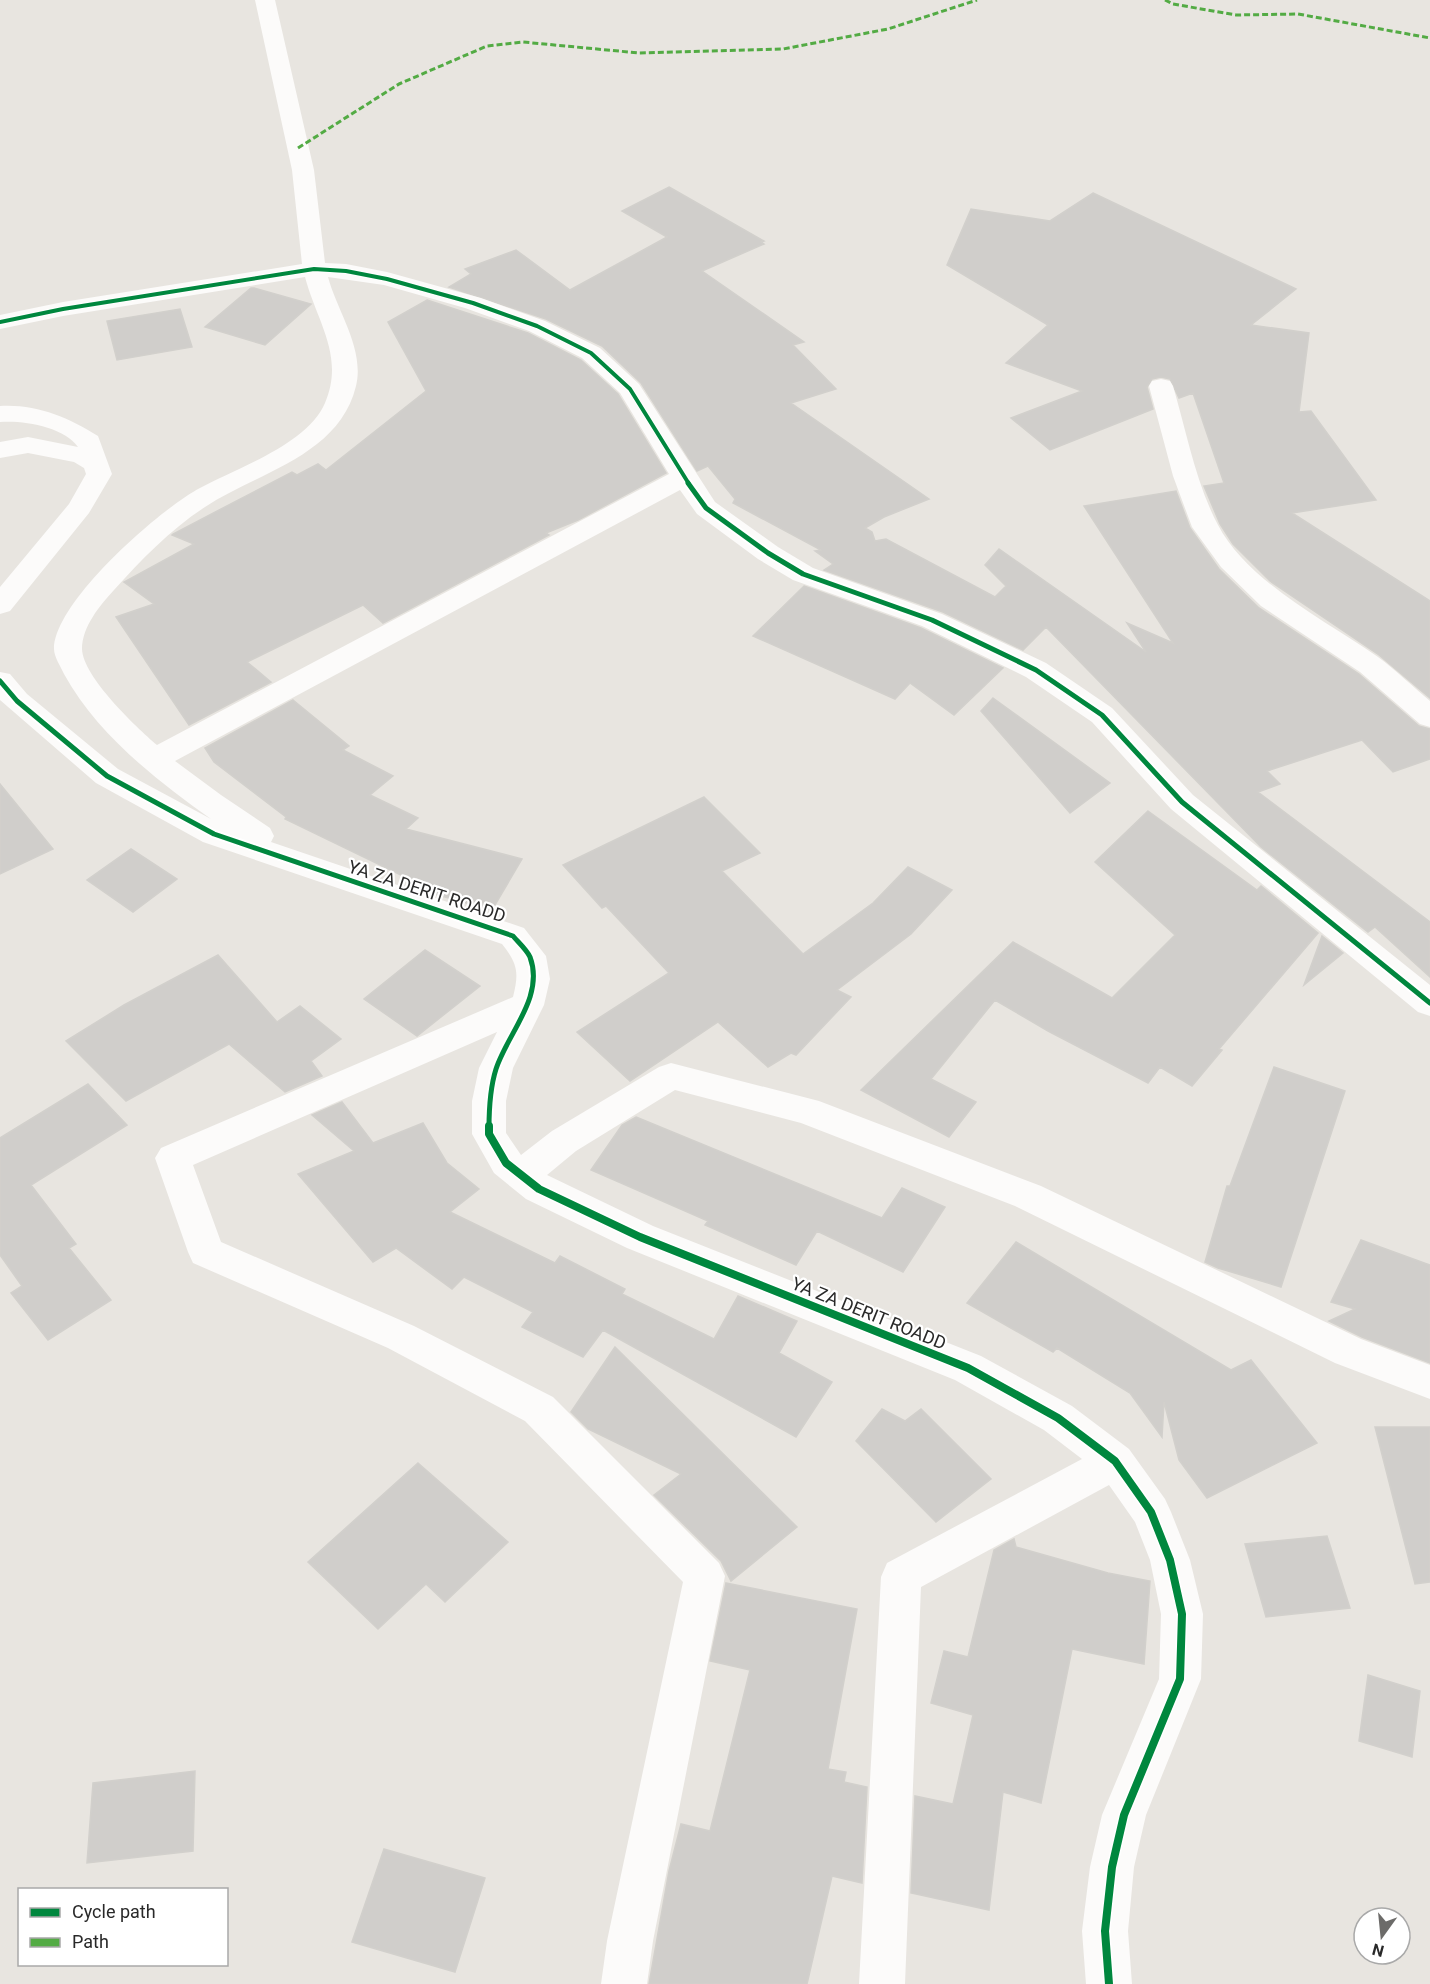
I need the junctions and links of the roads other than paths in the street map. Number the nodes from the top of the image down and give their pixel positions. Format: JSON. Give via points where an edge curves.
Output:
{"nodes":[{"id":1,"x":265,"y":0,"type":"edge"},
{"id":2,"x":314,"y":268,"type":"junction"},
{"id":3,"x":0,"y":322,"type":"edge"},
{"id":4,"x":1161,"y":386,"type":"dead end"},
{"id":5,"x":0,"y":414,"type":"edge"},
{"id":6,"x":0,"y":450,"type":"edge"},
{"id":7,"x":96,"y":464,"type":"junction"},
{"id":8,"x":684,"y":477,"type":"junction"},
{"id":9,"x":0,"y":605,"type":"edge"},
{"id":10,"x":0,"y":681,"type":"edge"},
{"id":11,"x":1430,"y":717,"type":"edge"},
{"id":12,"x":154,"y":759,"type":"junction"},
{"id":13,"x":326,"y":873,"type":"junction"},
{"id":14,"x":1430,"y":1003,"type":"edge"},
{"id":15,"x":527,"y":1005,"type":"junction"},
{"id":16,"x":522,"y":1175,"type":"junction"},
{"id":17,"x":1430,"y":1382,"type":"edge"},
{"id":18,"x":1115,"y":1461,"type":"junction"},
{"id":19,"x":624,"y":1984,"type":"edge"},
{"id":20,"x":882,"y":1984,"type":"edge"},
{"id":21,"x":1109,"y":1984,"type":"edge"}],
"edges":[{"from":1,"to":2,"type":"street","via":[[301,158]]},
{"from":2,"to":3,"type":"street"},
{"from":2,"to":8,"type":"street","via":[[387,279],[473,303],[537,326],[591,353],[630,389]]},
{"from":2,"to":12,"type":"street","via":[[346,360],[345,383],[327,423],[309,440],[192,504],[159,529],[113,573],[72,628],[68,649],[77,673],[95,701]]},
{"from":4,"to":11,"type":"street","via":[[1205,527],[1232,561],[1271,600],[1370,665]]},
{"from":5,"to":7,"type":"street","via":[[43,416],[69,428],[89,441]]},
{"from":6,"to":7,"type":"street","via":[[28,445],[82,456]]},
{"from":7,"to":9,"type":"street","via":[[99,474],[80,507]]},
{"from":8,"to":12,"type":"street"},
{"from":8,"to":14,"type":"street","via":[[706,508],[768,554],[803,574],[932,620],[1036,670],[1102,715],[1182,802]]},
{"from":10,"to":13,"type":"street","via":[[17,701],[107,776],[214,834]]},
{"from":12,"to":13,"type":"street","via":[[226,815]]},
{"from":13,"to":15,"type":"street","name":"YA ZA DERIT ROADD","via":[[513,936],[530,956],[534,979]]},
{"from":15,"to":16,"type":"street","name":"YA ZA DERIT ROADD","via":[[496,1068],[489,1101],[489,1134],[506,1163]]},
{"from":15,"to":19,"type":"street","via":[[172,1158],[206,1252],[401,1337],[539,1409],[705,1576]]},
{"from":16,"to":17,"type":"street","via":[[564,1141],[671,1076],[807,1111],[1028,1196],[1348,1351]]},
{"from":16,"to":18,"type":"street","name":"YA ZA DERIT ROADD","via":[[539,1189],[640,1237],[968,1368],[1058,1418]]},
{"from":18,"to":20,"type":"street","via":[[901,1577]]},
{"from":18,"to":21,"type":"street","name":"YA ZA DERIT ROADD","via":[[1151,1512],[1170,1560],[1182,1614],[1180,1679],[1124,1815],[1112,1867],[1105,1931]]}]}
